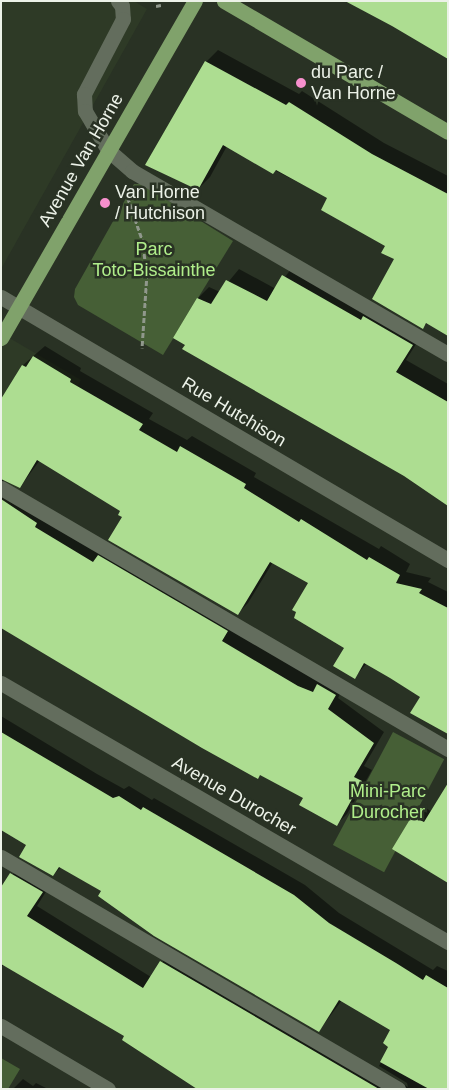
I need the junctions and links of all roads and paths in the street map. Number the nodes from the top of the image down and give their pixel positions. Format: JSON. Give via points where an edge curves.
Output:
{"nodes":[{"id":1,"x":118,"y":1,"type":"edge"},
{"id":2,"x":195,"y":1,"type":"edge"},
{"id":3,"x":224,"y":1,"type":"edge"},
{"id":4,"x":448,"y":132,"type":"edge"},
{"id":5,"x":108,"y":150,"type":"junction"},
{"id":6,"x":124,"y":190,"type":"dead end"},
{"id":7,"x":1,"y":296,"type":"edge"},
{"id":8,"x":20,"y":307,"type":"junction"},
{"id":9,"x":1,"y":338,"type":"edge"},
{"id":10,"x":142,"y":348,"type":"dead end"},
{"id":11,"x":448,"y":354,"type":"edge"},
{"id":12,"x":1,"y":488,"type":"edge"},
{"id":13,"x":448,"y":560,"type":"edge"},
{"id":14,"x":1,"y":682,"type":"edge"},
{"id":15,"x":448,"y":749,"type":"edge"},
{"id":16,"x":1,"y":857,"type":"edge"},
{"id":17,"x":448,"y":942,"type":"edge"},
{"id":18,"x":1,"y":1026,"type":"edge"},
{"id":19,"x":108,"y":1089,"type":"edge"},
{"id":20,"x":398,"y":1089,"type":"edge"}],
"edges":[{"from":1,"to":5,"type":"street","via":[[122,6],[123,19],[84,94],[85,111]]},
{"from":2,"to":5,"type":"main road","name":"Avenue Van Horne"},
{"from":3,"to":4,"type":"main road"},
{"from":5,"to":8,"type":"main road","name":"Avenue Van Horne"},
{"from":5,"to":11,"type":"street","via":[[132,171]]},
{"from":6,"to":10,"type":"path","via":[[140,232],[147,273]]},
{"from":7,"to":8,"type":"street","name":"Rue Hutchison"},
{"from":8,"to":9,"type":"main road","name":"Avenue Van Horne"},
{"from":8,"to":13,"type":"street","name":"Rue Hutchison"},
{"from":12,"to":15,"type":"street"},
{"from":14,"to":17,"type":"street","name":"Avenue Durocher"},
{"from":16,"to":20,"type":"street"},
{"from":18,"to":19,"type":"street"}]}
